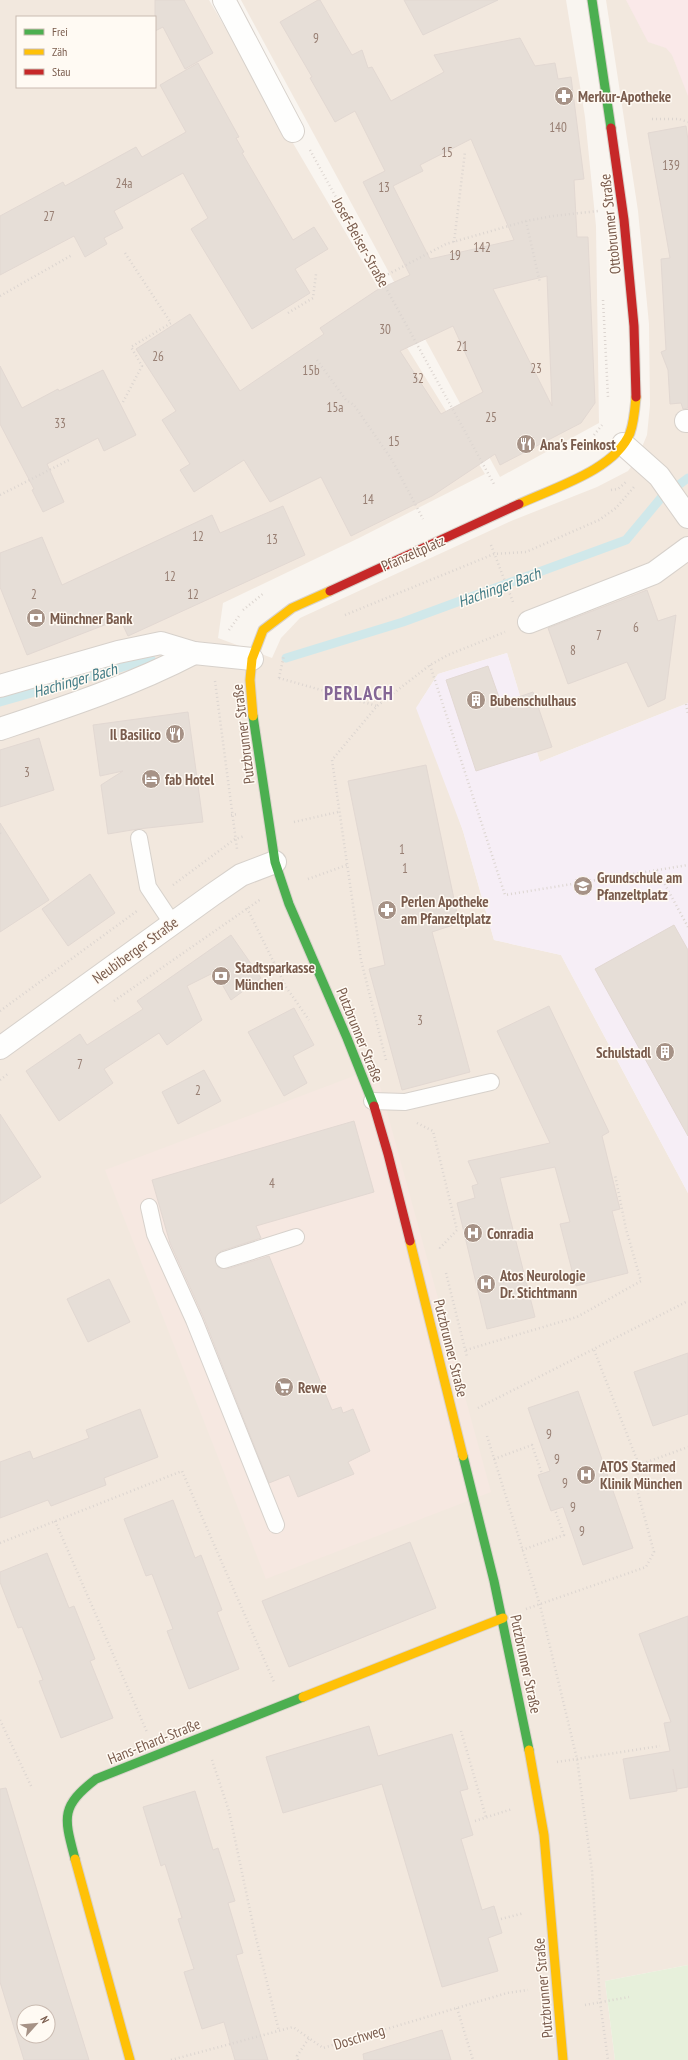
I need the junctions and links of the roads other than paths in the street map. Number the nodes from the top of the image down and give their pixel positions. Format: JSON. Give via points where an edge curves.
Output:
{"nodes":[{"id":1,"x":224,"y":0,"type":"edge"},
{"id":2,"x":592,"y":0,"type":"edge"},
{"id":3,"x":293,"y":131,"type":"road end"},
{"id":4,"x":623,"y":444,"type":"junction"},
{"id":5,"x":686,"y":514,"type":"edge"},
{"id":6,"x":688,"y":548,"type":"edge"},
{"id":7,"x":529,"y":622,"type":"road end"},
{"id":8,"x":205,"y":654,"type":"junction"},
{"id":9,"x":252,"y":660,"type":"junction"},
{"id":10,"x":0,"y":686,"type":"edge"},
{"id":11,"x":0,"y":729,"type":"edge"},
{"id":12,"x":139,"y":838,"type":"dead end"},
{"id":13,"x":275,"y":862,"type":"junction"},
{"id":14,"x":172,"y":923,"type":"junction"},
{"id":15,"x":0,"y":1048,"type":"edge"},
{"id":16,"x":491,"y":1082,"type":"dead end"},
{"id":17,"x":372,"y":1101,"type":"junction"},
{"id":18,"x":149,"y":1207,"type":"dead end"},
{"id":19,"x":296,"y":1237,"type":"dead end"},
{"id":20,"x":224,"y":1260,"type":"dead end"},
{"id":21,"x":276,"y":1525,"type":"dead end"},
{"id":22,"x":503,"y":1618,"type":"junction"},
{"id":23,"x":130,"y":2060,"type":"edge"},
{"id":24,"x":563,"y":2060,"type":"edge"}],
"edges":[{"from":1,"to":3,"type":"street"},
{"from":2,"to":4,"type":"main road","name":"Ottobrunner Straße","via":[[621,186],[633,319],[637,392],[632,427]]},
{"from":4,"to":5,"type":"street","via":[[659,476]]},
{"from":4,"to":9,"type":"main road","name":"Pfanzeltplatz","via":[[609,460],[590,472],[292,608],[263,630]]},
{"from":6,"to":7,"type":"street","via":[[654,573]]},
{"from":8,"to":9,"type":"street"},
{"from":8,"to":10,"type":"street","via":[[161,643],[118,652]]},
{"from":8,"to":11,"type":"street"},
{"from":9,"to":13,"type":"main road","name":"Putzbrunner Straße","via":[[252,708]]},
{"from":12,"to":14,"type":"lane","via":[[148,887]]},
{"from":13,"to":14,"type":"street","name":"Neubiberger Straße","via":[[242,875]]},
{"from":13,"to":17,"type":"main road","name":"Putzbrunner Straße","via":[[289,904]]},
{"from":14,"to":15,"type":"street","name":"Neubiberger Straße"},
{"from":16,"to":17,"type":"lane","via":[[405,1102],[398,1108]]},
{"from":17,"to":22,"type":"main road","name":"Putzbrunner Straße","via":[[436,1341]]},
{"from":18,"to":21,"type":"lane","via":[[154,1234],[194,1320]]},
{"from":19,"to":20,"type":"lane"},
{"from":22,"to":23,"type":"main road","name":"Hans-Ehard-Straße","via":[[96,1779],[75,1795],[66,1814],[67,1830]]},
{"from":22,"to":24,"type":"main road","name":"Putzbrunner Straße","via":[[533,1766],[544,1835]]}]}
